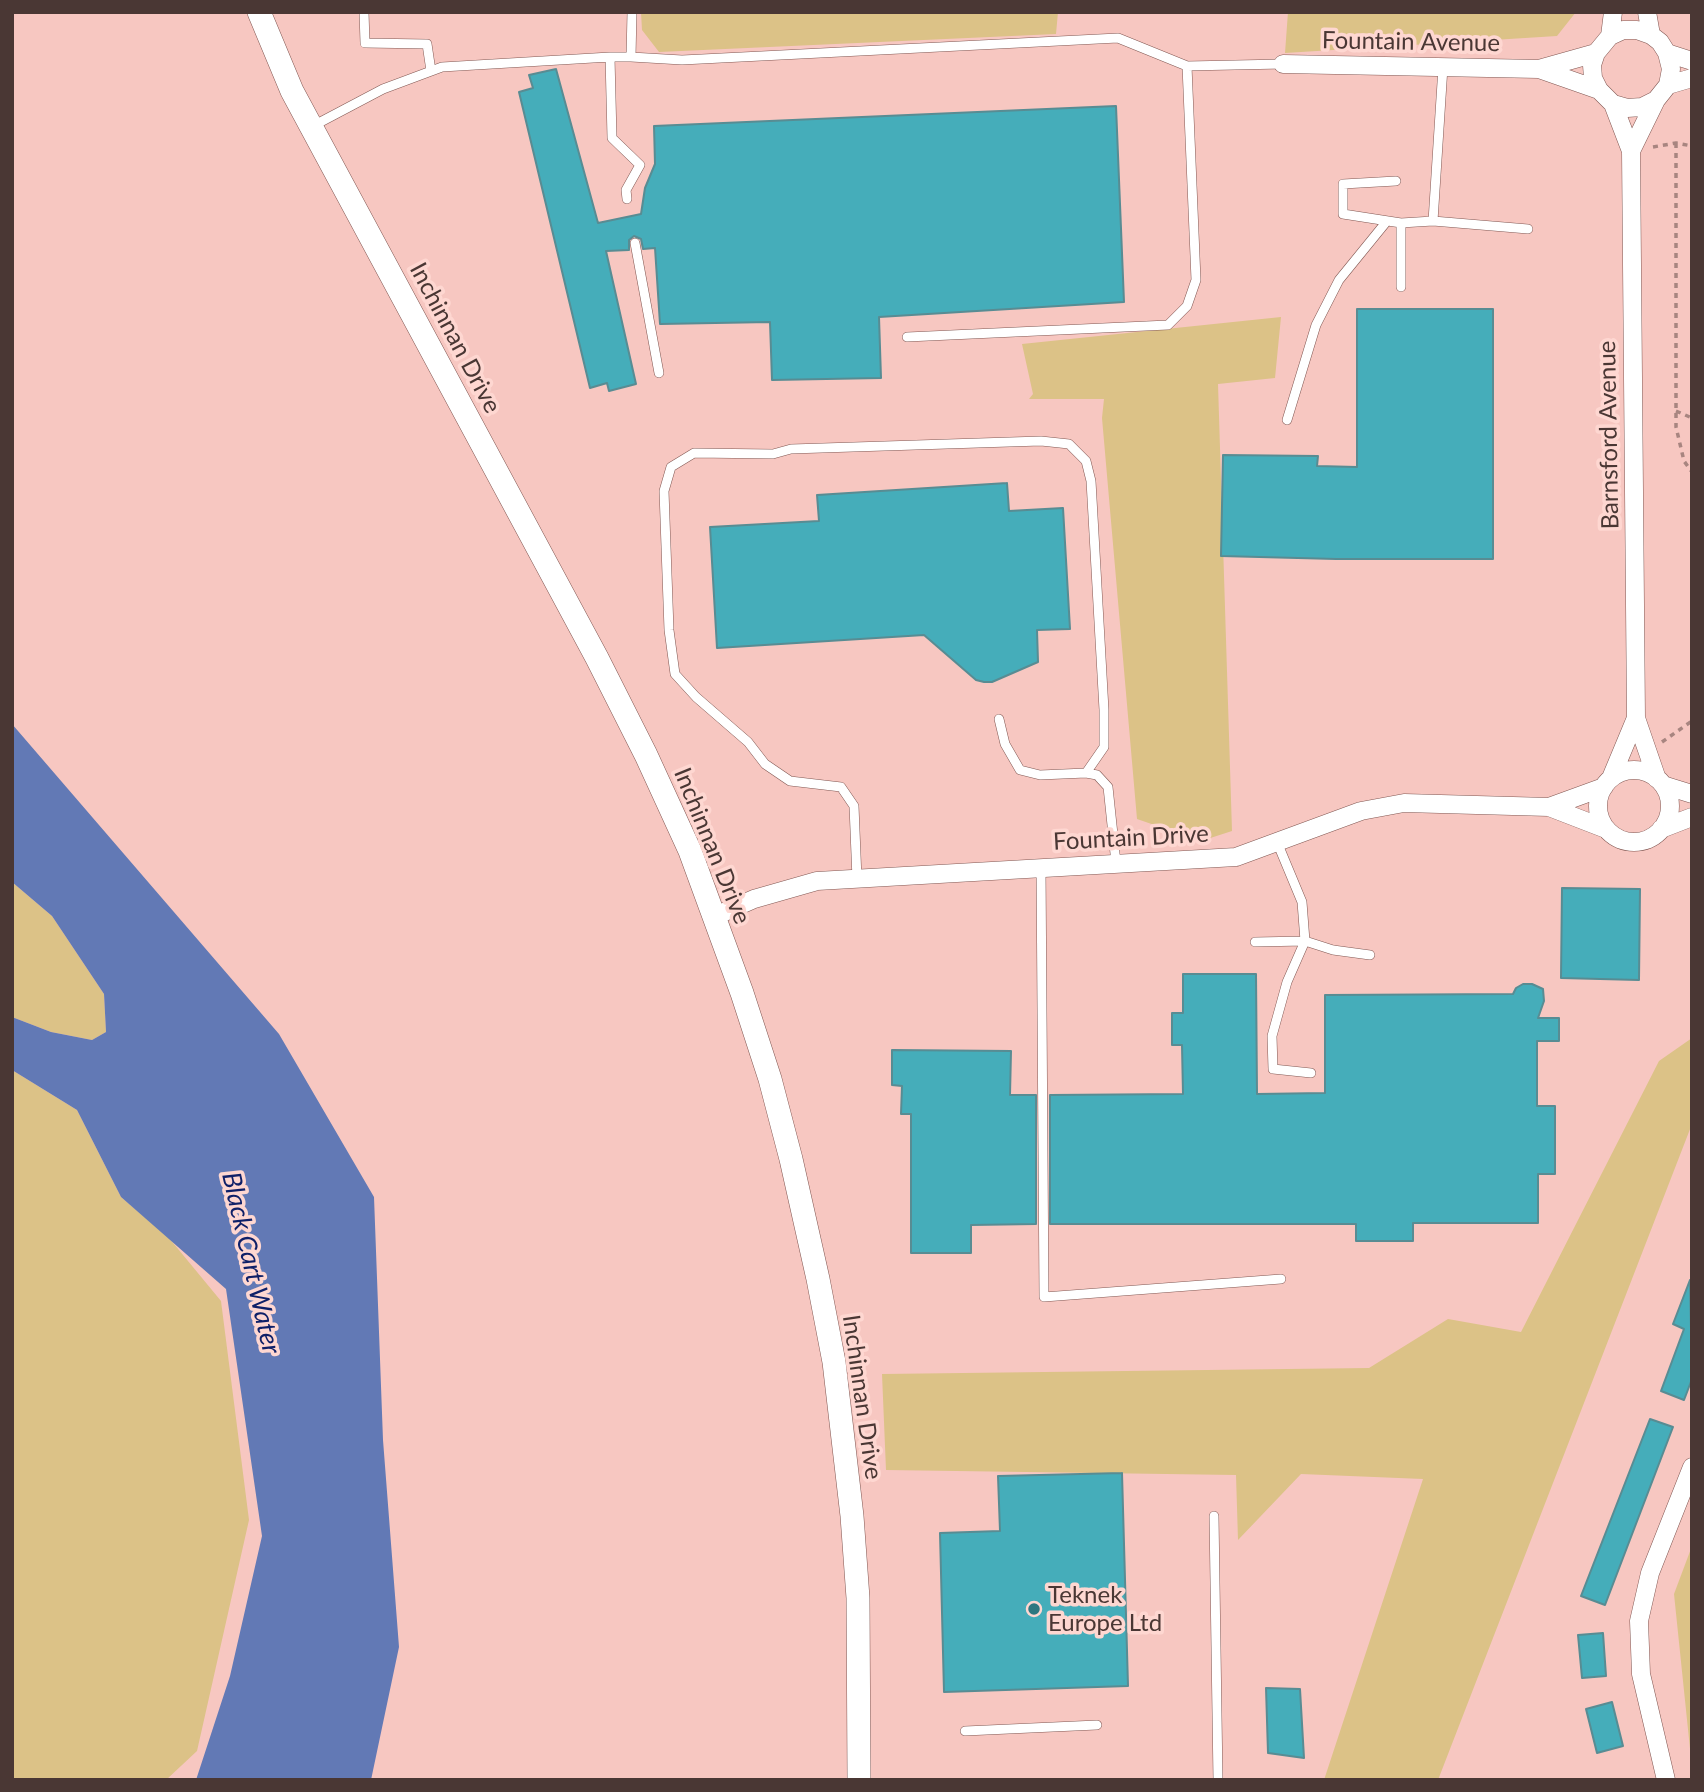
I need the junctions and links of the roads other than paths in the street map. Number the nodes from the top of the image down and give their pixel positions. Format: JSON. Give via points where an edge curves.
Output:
{"nodes":[{"id":1,"x":259,"y":12,"type":"edge"},
{"id":2,"x":364,"y":12,"type":"edge"},
{"id":3,"x":632,"y":12,"type":"edge"},
{"id":4,"x":1613,"y":12,"type":"edge"},
{"id":5,"x":1647,"y":12,"type":"edge"},
{"id":6,"x":1651,"y":35,"type":"junction"},
{"id":7,"x":1610,"y":36,"type":"junction"},
{"id":8,"x":1596,"y":53,"type":"junction"},
{"id":9,"x":1667,"y":53,"type":"junction"},
{"id":10,"x":610,"y":57,"type":"junction"},
{"id":11,"x":631,"y":57,"type":"junction"},
{"id":12,"x":1692,"y":61,"type":"edge"},
{"id":13,"x":1283,"y":64,"type":"joint"},
{"id":14,"x":1187,"y":66,"type":"junction"},
{"id":15,"x":1443,"y":67,"type":"junction"},
{"id":16,"x":1539,"y":69,"type":"junction"},
{"id":17,"x":431,"y":71,"type":"junction"},
{"id":18,"x":1692,"y":78,"type":"edge"},
{"id":19,"x":1668,"y":85,"type":"junction"},
{"id":20,"x":1598,"y":90,"type":"junction"},
{"id":21,"x":1656,"y":100,"type":"junction"},
{"id":22,"x":1613,"y":104,"type":"junction"},
{"id":23,"x":311,"y":127,"type":"junction"},
{"id":24,"x":1631,"y":152,"type":"junction"},
{"id":25,"x":1396,"y":181,"type":"dead end"},
{"id":26,"x":627,"y":199,"type":"dead end"},
{"id":27,"x":1387,"y":221,"type":"junction"},
{"id":28,"x":1433,"y":221,"type":"junction"},
{"id":29,"x":1401,"y":223,"type":"junction"},
{"id":30,"x":1528,"y":229,"type":"dead end"},
{"id":31,"x":635,"y":243,"type":"dead end"},
{"id":32,"x":1401,"y":287,"type":"dead end"},
{"id":33,"x":907,"y":337,"type":"dead end"},
{"id":34,"x":659,"y":373,"type":"dead end"},
{"id":35,"x":1287,"y":419,"type":"dead end"},
{"id":36,"x":1636,"y":718,"type":"junction"},
{"id":37,"x":999,"y":719,"type":"dead end"},
{"id":38,"x":1086,"y":773,"type":"junction"},
{"id":39,"x":1608,"y":782,"type":"junction"},
{"id":40,"x":1660,"y":782,"type":"junction"},
{"id":41,"x":1692,"y":794,"type":"edge"},
{"id":42,"x":1549,"y":807,"type":"junction"},
{"id":43,"x":1692,"y":817,"type":"edge"},
{"id":44,"x":1661,"y":829,"type":"junction"},
{"id":45,"x":1606,"y":830,"type":"junction"},
{"id":46,"x":1277,"y":842,"type":"junction"},
{"id":47,"x":1116,"y":863,"type":"junction"},
{"id":48,"x":1041,"y":867,"type":"junction"},
{"id":49,"x":857,"y":879,"type":"junction"},
{"id":50,"x":713,"y":917,"type":"junction"},
{"id":51,"x":1305,"y":941,"type":"junction"},
{"id":52,"x":1255,"y":942,"type":"dead end"},
{"id":53,"x":1370,"y":955,"type":"dead end"},
{"id":54,"x":1311,"y":1073,"type":"dead end"},
{"id":55,"x":1281,"y":1279,"type":"dead end"},
{"id":56,"x":1692,"y":1467,"type":"edge"},
{"id":57,"x":1214,"y":1516,"type":"dead end"},
{"id":58,"x":1097,"y":1726,"type":"dead end"},
{"id":59,"x":965,"y":1731,"type":"dead end"},
{"id":60,"x":859,"y":1780,"type":"edge"},
{"id":61,"x":1218,"y":1780,"type":"edge"},
{"id":62,"x":1666,"y":1780,"type":"edge"}],
"edges":[{"from":1,"to":23,"type":"street","name":"Inchinnan Drive"},
{"from":2,"to":17,"type":"lane","via":[[365,43],[427,44]]},
{"from":3,"to":11,"type":"lane"},
{"from":4,"to":7,"type":"street"},
{"from":5,"to":6,"type":"street"},
{"from":6,"to":7,"type":"street","via":[[1623,30]]},
{"from":6,"to":9,"type":"street"},
{"from":7,"to":8,"type":"street"},
{"from":8,"to":16,"type":"street","name":"Fountain Avenue"},
{"from":8,"to":20,"type":"street","via":[[1592,65]]},
{"from":9,"to":12,"type":"street"},
{"from":9,"to":19,"type":"street"},
{"from":10,"to":11,"type":"lane"},
{"from":10,"to":17,"type":"lane"},
{"from":10,"to":26,"type":"lane","via":[[612,138],[640,165],[626,190]]},
{"from":11,"to":14,"type":"lane","via":[[682,60],[1118,38]]},
{"from":13,"to":14,"type":"lane"},
{"from":13,"to":15,"type":"street","name":"Fountain Avenue"},
{"from":14,"to":33,"type":"lane","via":[[1196,280],[1187,306],[1177,317],[1168,325]]},
{"from":15,"to":16,"type":"street","name":"Fountain Avenue"},
{"from":15,"to":28,"type":"lane"},
{"from":16,"to":20,"type":"street","name":"Fountain Avenue"},
{"from":17,"to":23,"type":"lane","via":[[383,89]]},
{"from":18,"to":19,"type":"street"},
{"from":19,"to":21,"type":"street","name":"Barnsford Avenue"},
{"from":20,"to":22,"type":"street","name":"Barnsford Avenue"},
{"from":21,"to":22,"type":"street","via":[[1642,107]]},
{"from":21,"to":24,"type":"street","name":"Barnsford Avenue"},
{"from":22,"to":24,"type":"street","name":"Barnsford Avenue"},
{"from":23,"to":50,"type":"street","name":"Inchinnan Drive","via":[[597,658],[690,851]]},
{"from":24,"to":36,"type":"street","name":"Barnsford Avenue"},
{"from":25,"to":27,"type":"lane","via":[[1343,184],[1343,214]]},
{"from":27,"to":29,"type":"lane"},
{"from":27,"to":35,"type":"lane","via":[[1339,280],[1316,325]]},
{"from":28,"to":29,"type":"lane"},
{"from":28,"to":30,"type":"lane"},
{"from":29,"to":32,"type":"lane"},
{"from":31,"to":34,"type":"lane"},
{"from":36,"to":39,"type":"street","name":"Barnsford Avenue"},
{"from":36,"to":40,"type":"street","name":"Barnsford Avenue"},
{"from":37,"to":38,"type":"lane","via":[[1005,744],[1020,770],[1040,775]]},
{"from":38,"to":47,"type":"lane","via":[[1097,775],[1108,787]]},
{"from":38,"to":49,"type":"lane","via":[[1104,747],[1104,710],[1091,481],[1086,461],[1069,444],[1041,441],[791,449],[773,454],[694,453],[671,467],[664,491],[669,630],[676,674],[765,764],[790,781],[841,787],[854,806]]},
{"from":39,"to":40,"type":"street","via":[[1620,773],[1639,771]]},
{"from":39,"to":42,"type":"street","name":"Fountain Drive"},
{"from":39,"to":45,"type":"street","via":[[1598,808]]},
{"from":40,"to":41,"type":"street"},
{"from":40,"to":44,"type":"street","via":[[1670,807]]},
{"from":42,"to":45,"type":"street","name":"Fountain Drive"},
{"from":42,"to":46,"type":"street","name":"Fountain Drive","via":[[1404,803],[1361,811]]},
{"from":43,"to":44,"type":"street"},
{"from":44,"to":45,"type":"street","via":[[1640,842],[1628,842]]},
{"from":46,"to":47,"type":"street","name":"Fountain Drive","via":[[1236,857]]},
{"from":46,"to":51,"type":"lane","via":[[1302,902]]},
{"from":47,"to":48,"type":"street","name":"Fountain Drive"},
{"from":48,"to":49,"type":"street","name":"Fountain Drive"},
{"from":48,"to":55,"type":"lane","via":[[1044,1297]]},
{"from":49,"to":50,"type":"street","name":"Fountain Drive","via":[[817,881],[754,899]]},
{"from":50,"to":60,"type":"street","name":"Inchinnan Drive","via":[[742,993],[788,1146],[834,1362],[858,1598]]},
{"from":51,"to":52,"type":"lane"},
{"from":51,"to":53,"type":"lane"},
{"from":51,"to":54,"type":"lane","via":[[1287,982],[1272,1036],[1273,1069]]},
{"from":56,"to":62,"type":"street","via":[[1650,1573],[1639,1621],[1641,1674]]},
{"from":57,"to":61,"type":"lane"},
{"from":58,"to":59,"type":"lane"}]}
